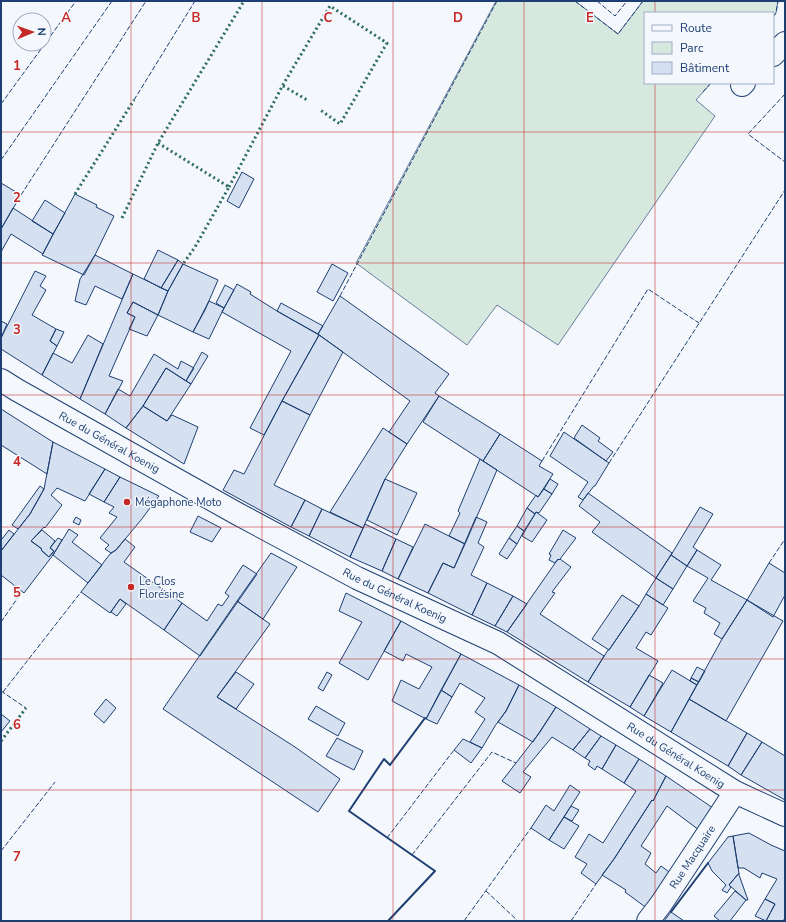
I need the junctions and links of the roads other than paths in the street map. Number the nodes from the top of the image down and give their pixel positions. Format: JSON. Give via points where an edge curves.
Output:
{"nodes":[{"id":1,"x":785,"y":43,"type":"edge"},
{"id":2,"x":774,"y":54,"type":"edge"},
{"id":3,"x":1,"y":380,"type":"edge"},
{"id":4,"x":735,"y":792,"type":"junction"},
{"id":5,"x":785,"y":815,"type":"edge"},
{"id":6,"x":648,"y":921,"type":"edge"}],
"edges":[{"from":1,"to":2,"type":"street"},
{"from":3,"to":4,"type":"street","name":"Rue du Général Koenig","via":[[236,513],[357,578],[498,643]]},
{"from":4,"to":5,"type":"street","name":"Rue du Général Koenig"},
{"from":4,"to":6,"type":"street","name":"Rue Macquaire"}]}
